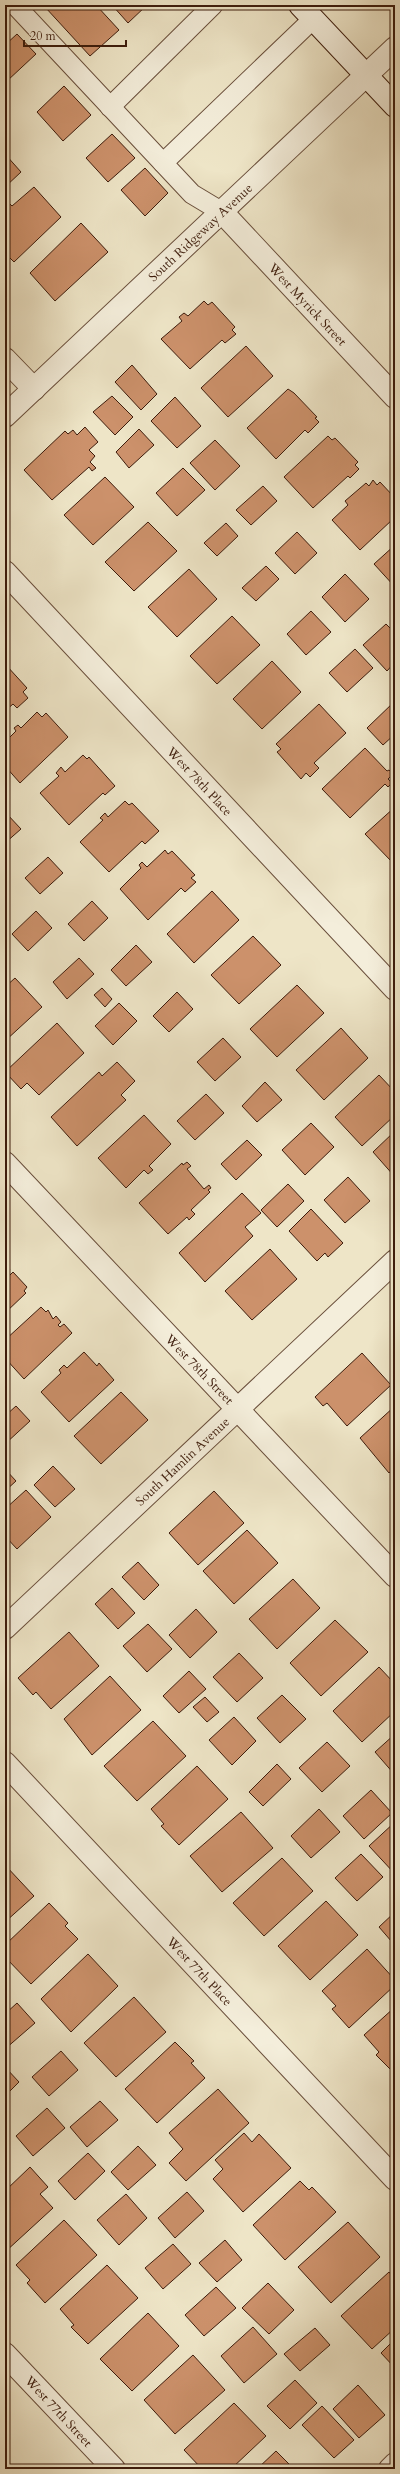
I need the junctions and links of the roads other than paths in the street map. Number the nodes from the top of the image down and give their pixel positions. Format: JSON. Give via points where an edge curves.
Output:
{"nodes":[{"id":1,"x":15,"y":5,"type":"edge"},
{"id":2,"x":213,"y":5,"type":"edge"},
{"id":3,"x":307,"y":12,"type":"edge"},
{"id":4,"x":395,"y":48,"type":"edge"},
{"id":5,"x":367,"y":75,"type":"junction"},
{"id":6,"x":395,"y":106,"type":"edge"},
{"id":7,"x":110,"y":107,"type":"junction"},
{"id":8,"x":163,"y":163,"type":"junction"},
{"id":9,"x":222,"y":212,"type":"junction"},
{"id":10,"x":5,"y":359,"type":"edge"},
{"id":11,"x":34,"y":389,"type":"junction"},
{"id":12,"x":395,"y":397,"type":"edge"},
{"id":13,"x":5,"y":416,"type":"edge"},
{"id":14,"x":5,"y":572,"type":"edge"},
{"id":15,"x":395,"y":989,"type":"edge"},
{"id":16,"x":5,"y":1163,"type":"edge"},
{"id":17,"x":395,"y":1261,"type":"edge"},
{"id":18,"x":238,"y":1409,"type":"junction"},
{"id":19,"x":395,"y":1576,"type":"edge"},
{"id":20,"x":5,"y":1628,"type":"edge"},
{"id":21,"x":5,"y":1763,"type":"edge"},
{"id":22,"x":395,"y":2179,"type":"edge"},
{"id":23,"x":5,"y":2354,"type":"edge"},
{"id":24,"x":395,"y":2464,"type":"edge"},
{"id":25,"x":114,"y":2469,"type":"edge"},
{"id":26,"x":390,"y":2469,"type":"edge"}],
"edges":[{"from":1,"to":7,"type":"lane"},
{"from":2,"to":7,"type":"lane"},
{"from":3,"to":5,"type":"street"},
{"from":3,"to":8,"type":"lane"},
{"from":4,"to":5,"type":"street","name":"South Ridgeway Avenue"},
{"from":5,"to":6,"type":"street"},
{"from":5,"to":9,"type":"street","name":"South Ridgeway Avenue"},
{"from":7,"to":8,"type":"lane"},
{"from":8,"to":9,"type":"lane","via":[[192,194]]},
{"from":9,"to":11,"type":"street","name":"South Ridgeway Avenue"},
{"from":9,"to":12,"type":"street","name":"West Myrick Street"},
{"from":10,"to":11,"type":"street"},
{"from":11,"to":13,"type":"street","name":"South Ridgeway Avenue"},
{"from":14,"to":15,"type":"street","name":"West 78th Place"},
{"from":16,"to":18,"type":"street","name":"West 78th Street"},
{"from":17,"to":18,"type":"street","name":"South Hamlin Avenue"},
{"from":18,"to":19,"type":"street","name":"West 78th Street"},
{"from":18,"to":20,"type":"street","name":"South Hamlin Avenue"},
{"from":21,"to":22,"type":"street","name":"West 77th Place"},
{"from":23,"to":25,"type":"street","name":"West 77th Street"},
{"from":24,"to":26,"type":"street"}]}
